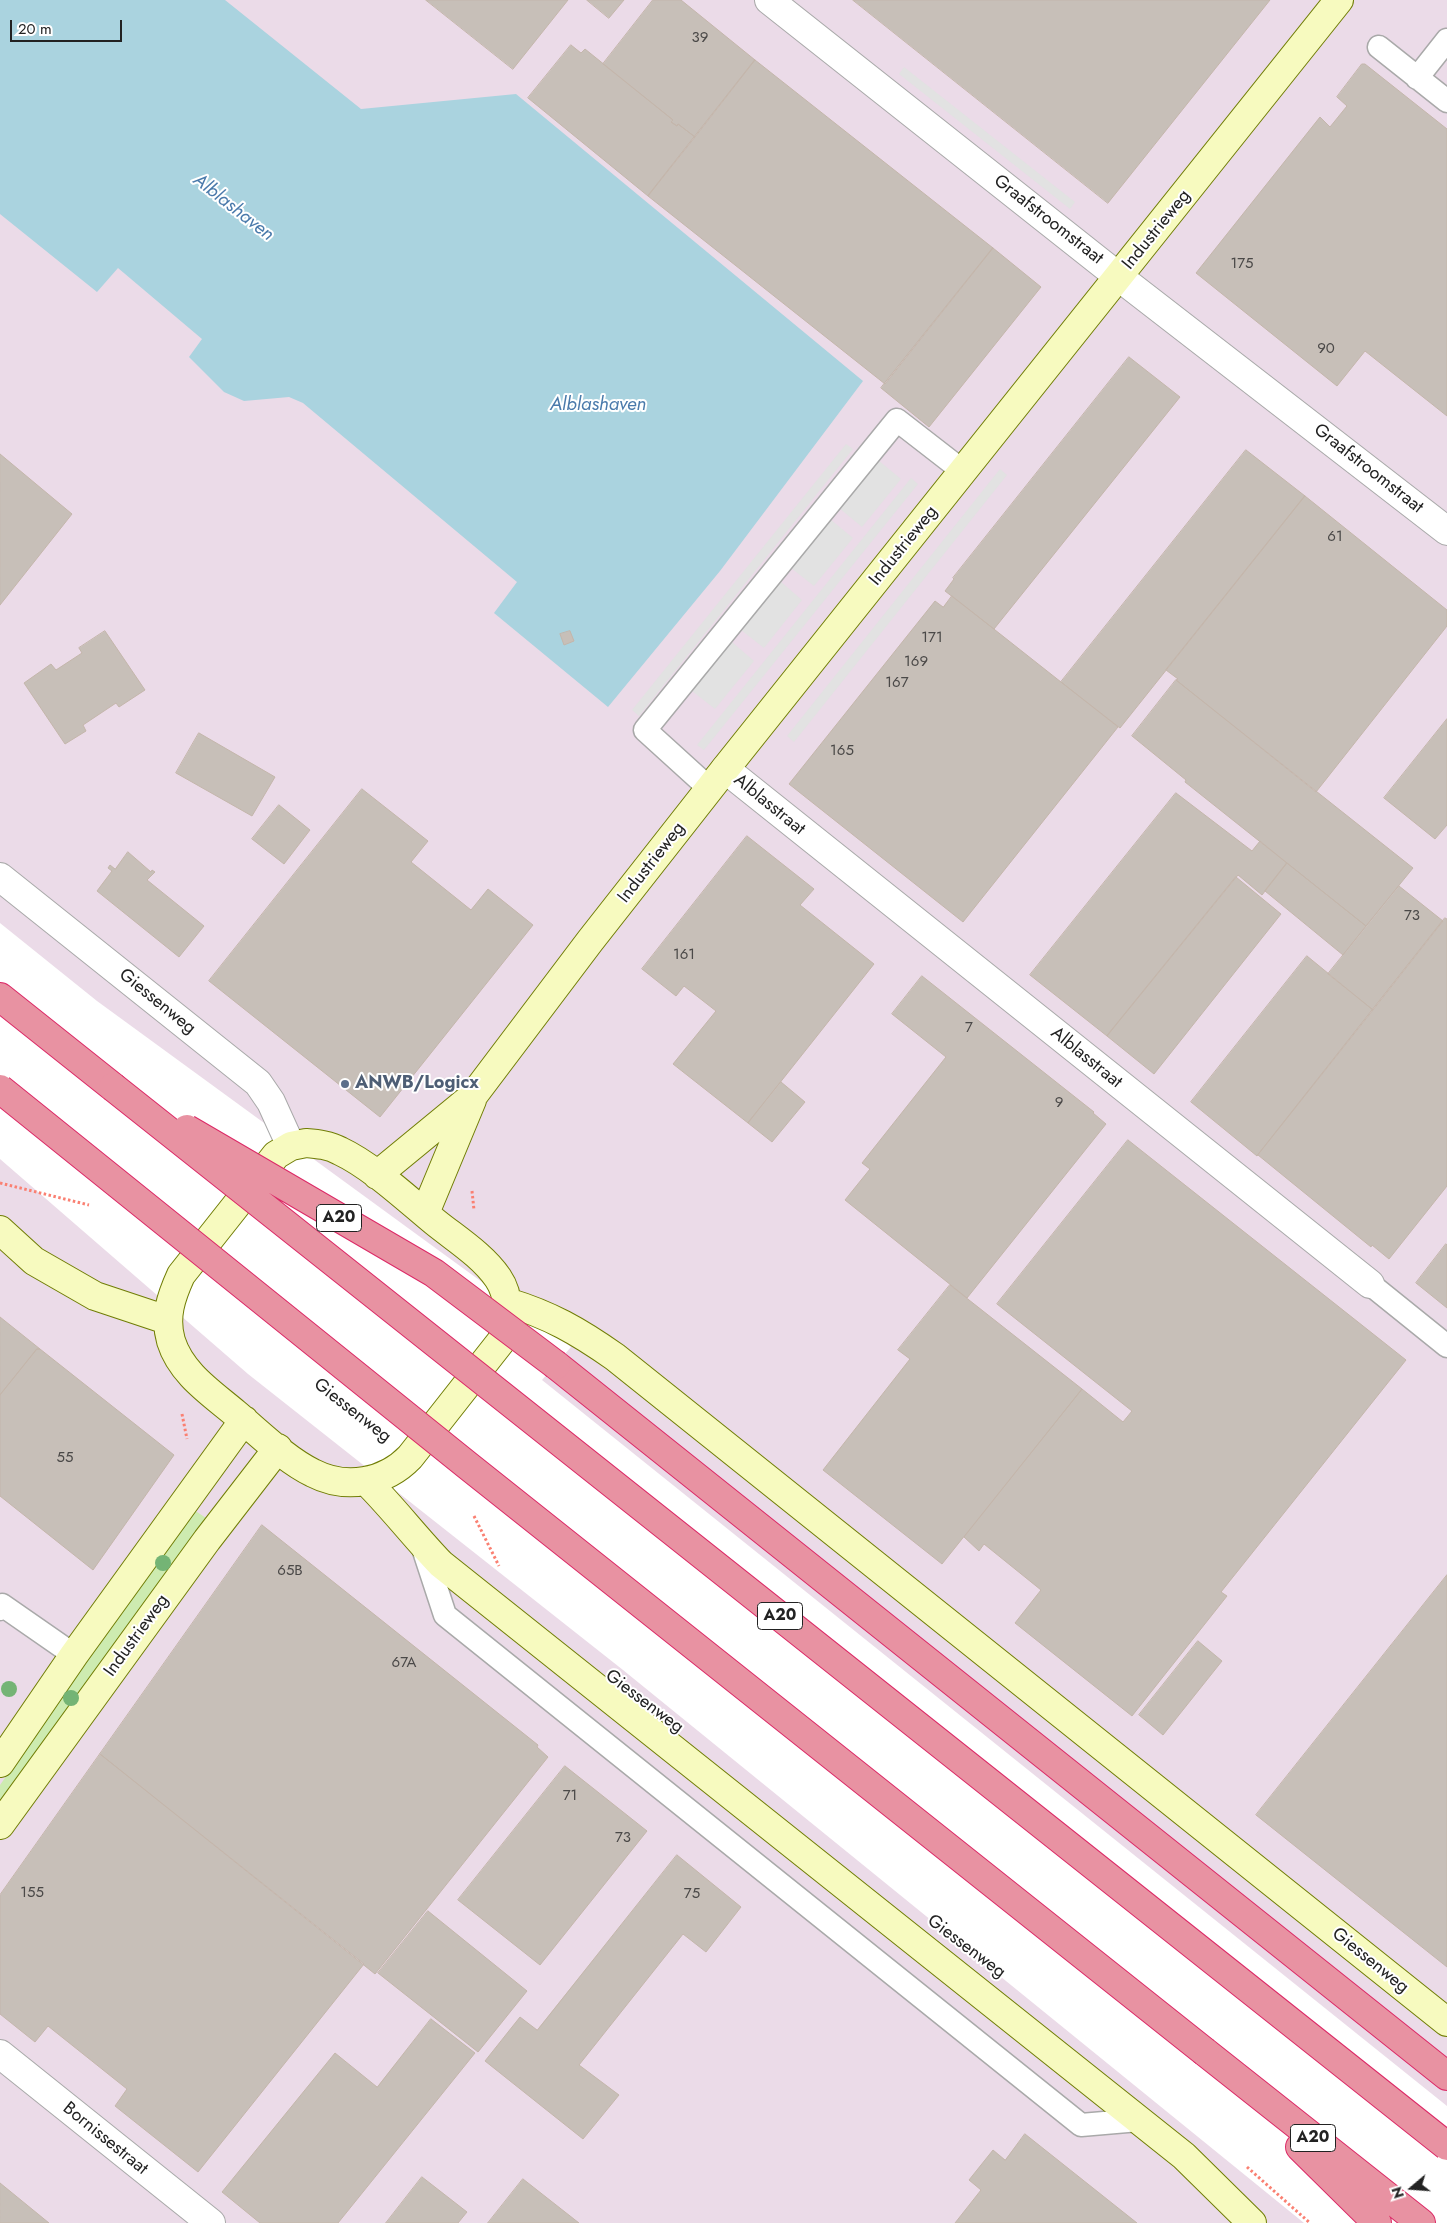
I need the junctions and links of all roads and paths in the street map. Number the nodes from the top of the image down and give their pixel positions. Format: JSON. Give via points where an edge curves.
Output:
{"nodes":[{"id":1,"x":769,"y":0,"type":"edge"},
{"id":2,"x":1339,"y":0,"type":"edge"},
{"id":3,"x":1447,"y":40,"type":"edge"},
{"id":4,"x":1379,"y":47,"type":"dead end"},
{"id":5,"x":1417,"y":78,"type":"junction"},
{"id":6,"x":1447,"y":101,"type":"edge"},
{"id":7,"x":1119,"y":277,"type":"junction"},
{"id":8,"x":964,"y":472,"type":"junction"},
{"id":9,"x":1447,"y":531,"type":"edge"},
{"id":10,"x":717,"y":779,"type":"junction"},
{"id":11,"x":0,"y":877,"type":"edge"},
{"id":12,"x":0,"y":996,"type":"edge"},
{"id":13,"x":113,"y":1087,"type":"junction"},
{"id":14,"x":0,"y":1089,"type":"edge"},
{"id":15,"x":473,"y":1096,"type":"junction"},
{"id":16,"x":291,"y":1146,"type":"junction"},
{"id":17,"x":377,"y":1175,"type":"junction"},
{"id":18,"x":0,"y":1183,"type":"edge"},
{"id":19,"x":91,"y":1206,"type":"dead end"},
{"id":20,"x":425,"y":1213,"type":"junction"},
{"id":21,"x":0,"y":1230,"type":"edge"},
{"id":22,"x":1370,"y":1284,"type":"joint"},
{"id":23,"x":508,"y":1302,"type":"junction"},
{"id":24,"x":167,"y":1320,"type":"junction"},
{"id":25,"x":1447,"y":1346,"type":"edge"},
{"id":26,"x":244,"y":1420,"type":"junction"},
{"id":27,"x":278,"y":1448,"type":"junction"},
{"id":28,"x":367,"y":1482,"type":"junction"},
{"id":29,"x":473,"y":1514,"type":"dead end"},
{"id":30,"x":422,"y":1544,"type":"junction"},
{"id":31,"x":502,"y":1572,"type":"dead end"},
{"id":32,"x":0,"y":1609,"type":"edge"},
{"id":33,"x":74,"y":1655,"type":"junction"},
{"id":34,"x":0,"y":1763,"type":"edge"},
{"id":35,"x":0,"y":1825,"type":"edge"},
{"id":36,"x":1447,"y":2022,"type":"edge"},
{"id":37,"x":1205,"y":2052,"type":"junction"},
{"id":38,"x":0,"y":2054,"type":"edge"},
{"id":39,"x":1447,"y":2076,"type":"edge"},
{"id":40,"x":1139,"y":2120,"type":"junction"},
{"id":41,"x":1447,"y":2146,"type":"edge"},
{"id":42,"x":1240,"y":2161,"type":"dead end"},
{"id":43,"x":211,"y":2223,"type":"edge"},
{"id":44,"x":1252,"y":2223,"type":"edge"},
{"id":45,"x":1310,"y":2223,"type":"edge"},
{"id":46,"x":1377,"y":2223,"type":"edge"},
{"id":47,"x":1421,"y":2223,"type":"edge"}],
"edges":[{"from":1,"to":7,"type":"street","name":"Graafstroomstraat"},
{"from":2,"to":7,"type":"street","name":"Industrieweg"},
{"from":3,"to":5,"type":"lane"},
{"from":4,"to":5,"type":"lane"},
{"from":5,"to":6,"type":"lane"},
{"from":7,"to":8,"type":"street","name":"Industrieweg"},
{"from":7,"to":9,"type":"street","name":"Graafstroomstraat"},
{"from":8,"to":10,"type":"street","name":"Industrieweg"},
{"from":8,"to":10,"type":"lane","via":[[897,420],[645,730]]},
{"from":10,"to":15,"type":"street","name":"Industrieweg"},
{"from":10,"to":22,"type":"street","name":"Alblasstraat"},
{"from":11,"to":16,"type":"street","name":"Giessenweg","via":[[258,1082]]},
{"from":12,"to":13,"type":"highway","number":"A20"},
{"from":13,"to":39,"type":"highway","number":"A20","bridge":true,"via":[[434,1273],[556,1365]]},
{"from":13,"to":41,"type":"highway","number":"A20","bridge":true},
{"from":14,"to":37,"type":"highway","number":"A20","bridge":true},
{"from":15,"to":17,"type":"street","name":"Industrieweg"},
{"from":15,"to":20,"type":"street","name":"Industrieweg"},
{"from":16,"to":17,"type":"street","via":[[306,1143],[323,1145],[340,1151]]},
{"from":16,"to":24,"type":"street","via":[[276,1155],[181,1275],[171,1298]]},
{"from":17,"to":20,"type":"street"},
{"from":18,"to":19,"type":"path"},
{"from":20,"to":23,"type":"street","via":[[479,1257],[499,1279]]},
{"from":21,"to":24,"type":"street","via":[[34,1261],[95,1296]]},
{"from":22,"to":25,"type":"lane","name":"Alblasstraat"},
{"from":23,"to":28,"type":"street","via":[[508,1319],[496,1348],[401,1467]]},
{"from":23,"to":36,"type":"street","name":"Giessenweg","via":[[579,1332],[614,1357]]},
{"from":24,"to":26,"type":"street","via":[[171,1340],[189,1374]]},
{"from":26,"to":27,"type":"street"},
{"from":26,"to":33,"type":"street"},
{"from":27,"to":28,"type":"street","via":[[313,1474],[342,1481]]},
{"from":27,"to":35,"type":"street","name":"Industrieweg","via":[[207,1540]]},
{"from":28,"to":30,"type":"street","name":"Giessenweg"},
{"from":29,"to":31,"type":"path"},
{"from":30,"to":40,"type":"street","name":"Giessenweg","via":[[441,1564]]},
{"from":30,"to":40,"type":"lane","via":[[445,1615],[537,1689],[1081,2125]]},
{"from":32,"to":33,"type":"lane","via":[[2,1606]]},
{"from":33,"to":34,"type":"street"},
{"from":37,"to":46,"type":"highway","number":"A20"},
{"from":37,"to":47,"type":"highway","number":"A20"},
{"from":38,"to":43,"type":"street","name":"Bornissestraat"},
{"from":40,"to":44,"type":"street","name":"Giessenweg","via":[[1184,2156]]},
{"from":42,"to":45,"type":"path"}]}
